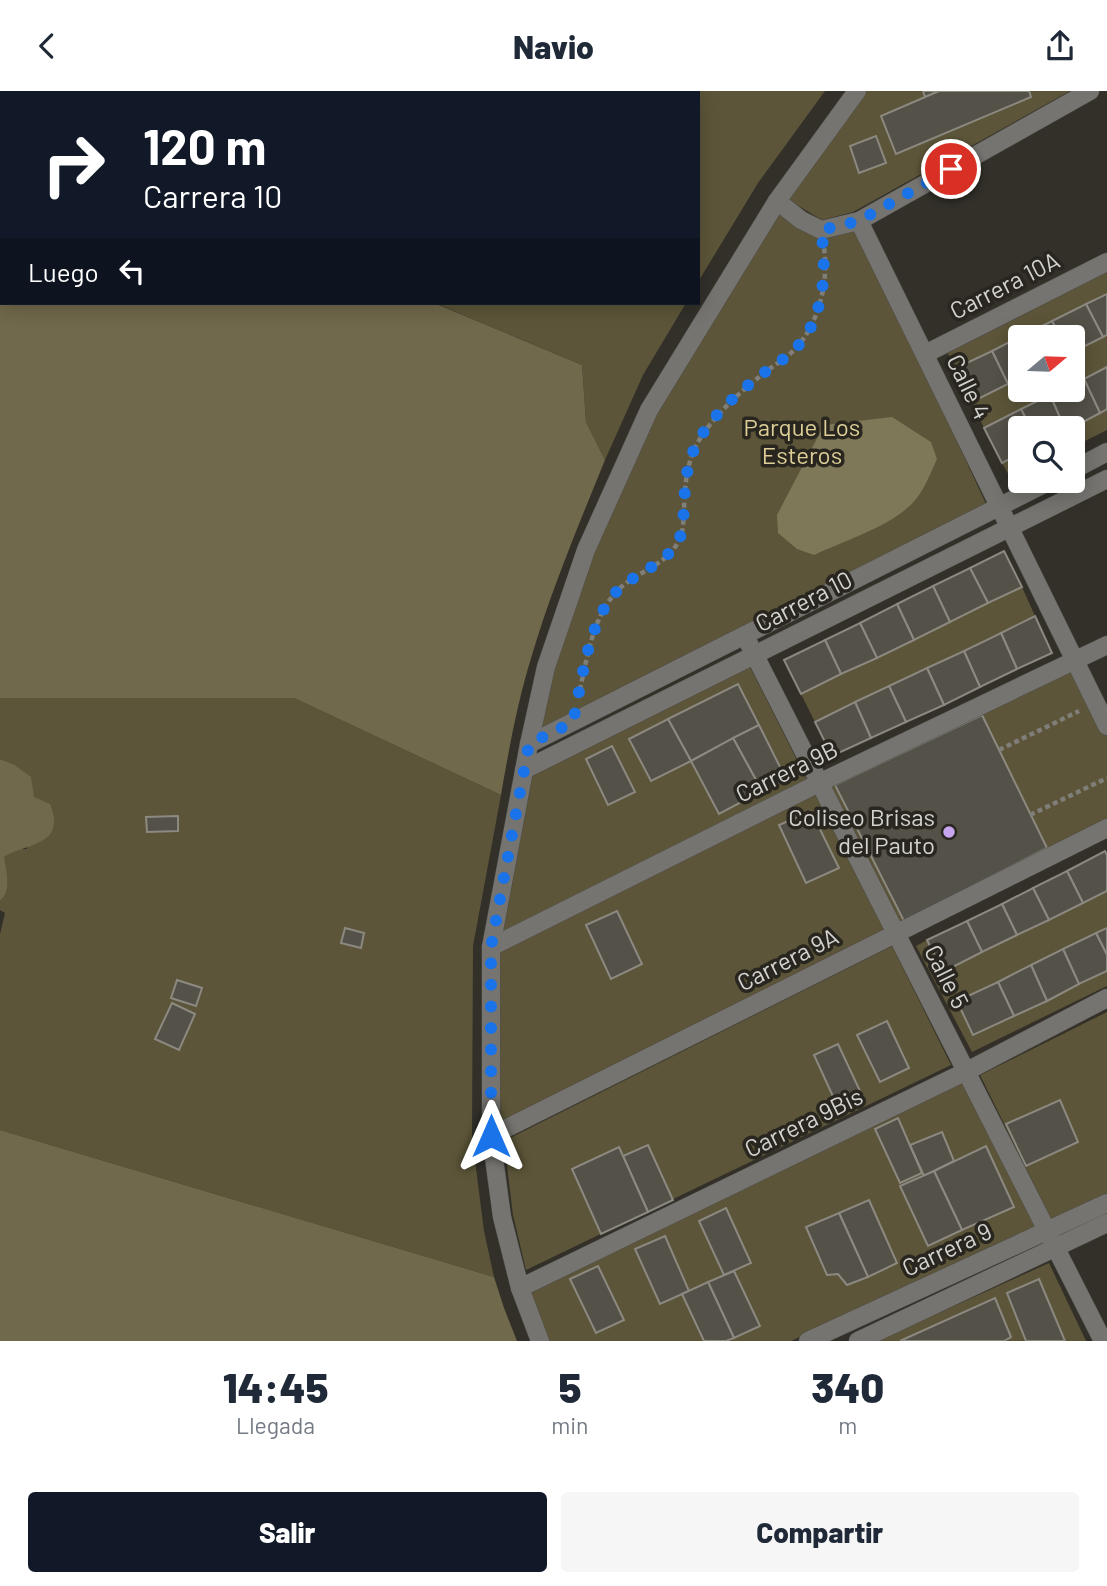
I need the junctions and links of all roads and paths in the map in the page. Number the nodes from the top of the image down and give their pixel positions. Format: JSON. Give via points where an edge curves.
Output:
{"nodes":[{"id":1,"x":857,"y":91,"type":"edge"},
{"id":2,"x":1090,"y":91,"type":"edge"},
{"id":3,"x":778,"y":201,"type":"junction"},
{"id":4,"x":859,"y":221,"type":"junction"},
{"id":5,"x":821,"y":230,"type":"junction"},
{"id":6,"x":1107,"y":262,"type":"edge"},
{"id":7,"x":925,"y":354,"type":"junction"},
{"id":8,"x":1107,"y":452,"type":"edge"},
{"id":9,"x":1085,"y":464,"type":"edge"},
{"id":10,"x":1107,"y":479,"type":"edge"},
{"id":11,"x":1026,"y":493,"type":"edge"},
{"id":12,"x":999,"y":507,"type":"junction"},
{"id":13,"x":1009,"y":527,"type":"junction"},
{"id":14,"x":745,"y":636,"type":"junction"},
{"id":15,"x":1107,"y":645,"type":"edge"},
{"id":16,"x":754,"y":654,"type":"junction"},
{"id":17,"x":1076,"y":661,"type":"junction"},
{"id":18,"x":1096,"y":703,"type":"junction"},
{"id":19,"x":573,"y":722,"type":"junction"},
{"id":20,"x":1107,"y":726,"type":"edge"},
{"id":21,"x":529,"y":744,"type":"junction"},
{"id":22,"x":999,"y":750,"type":"dead end"},
{"id":23,"x":524,"y":770,"type":"junction"},
{"id":24,"x":1107,"y":778,"type":"edge"},
{"id":25,"x":819,"y":783,"type":"junction"},
{"id":26,"x":1030,"y":815,"type":"dead end"},
{"id":27,"x":1107,"y":828,"type":"edge"},
{"id":28,"x":896,"y":934,"type":"junction"},
{"id":29,"x":491,"y":947,"type":"junction"},
{"id":30,"x":1107,"y":998,"type":"edge"},
{"id":31,"x":967,"y":1071,"type":"junction"},
{"id":32,"x":491,"y":1136,"type":"junction"},
{"id":33,"x":1107,"y":1203,"type":"edge"},
{"id":34,"x":1107,"y":1223,"type":"edge"},
{"id":35,"x":1048,"y":1231,"type":"junction"},
{"id":36,"x":1057,"y":1248,"type":"junction"},
{"id":37,"x":520,"y":1288,"type":"junction"},
{"id":38,"x":839,"y":1335,"type":"edge"},
{"id":39,"x":540,"y":1341,"type":"edge"},
{"id":40,"x":808,"y":1341,"type":"edge"},
{"id":41,"x":858,"y":1341,"type":"edge"},
{"id":42,"x":1103,"y":1341,"type":"edge"}],
"edges":[{"from":1,"to":3,"type":"street"},
{"from":2,"to":4,"type":"street"},
{"from":3,"to":5,"type":"street"},
{"from":3,"to":21,"type":"street","via":[[643,423],[586,550],[546,667]]},
{"from":4,"to":5,"type":"street"},
{"from":4,"to":7,"type":"street","name":"Calle 4"},
{"from":5,"to":19,"type":"path","via":[[824,280],[811,324],[795,349],[745,388],[701,436],[686,474],[682,535],[667,558],[620,588],[606,604],[596,624]]},
{"from":6,"to":7,"type":"street","name":"Carrera 10A"},
{"from":7,"to":12,"type":"street","name":"Calle 4"},
{"from":8,"to":9,"type":"street"},
{"from":10,"to":13,"type":"street","name":"Carrera 10"},
{"from":11,"to":12,"type":"street","name":"Carrera 10"},
{"from":12,"to":13,"type":"street","name":"Calle 4"},
{"from":12,"to":14,"type":"street","name":"Carrera 10"},
{"from":13,"to":16,"type":"street","name":"Carrera 10"},
{"from":13,"to":17,"type":"street","name":"Calle 4"},
{"from":14,"to":16,"type":"street","name":"Calle 5"},
{"from":14,"to":19,"type":"street","name":"Carrera 10"},
{"from":15,"to":17,"type":"street","name":"Carrera 9B"},
{"from":16,"to":23,"type":"street","name":"Carrera 10"},
{"from":16,"to":25,"type":"street","name":"Calle 5"},
{"from":17,"to":18,"type":"street","name":"Calle 4"},
{"from":17,"to":25,"type":"street","name":"Carrera 9B"},
{"from":18,"to":20,"type":"street","name":"Calle 4"},
{"from":18,"to":22,"type":"path"},
{"from":19,"to":21,"type":"street","name":"Carrera 10"},
{"from":21,"to":23,"type":"street"},
{"from":23,"to":29,"type":"street"},
{"from":24,"to":26,"type":"path"},
{"from":25,"to":28,"type":"street","name":"Calle 5"},
{"from":25,"to":29,"type":"street","name":"Carrera 9B"},
{"from":27,"to":28,"type":"street","name":"Carrera 9A"},
{"from":28,"to":31,"type":"street","name":"Calle 5"},
{"from":28,"to":32,"type":"street","name":"Carrera 9A"},
{"from":29,"to":32,"type":"street"},
{"from":30,"to":31,"type":"street","name":"Carrera 9Bis"},
{"from":31,"to":35,"type":"street","name":"Calle 5"},
{"from":31,"to":37,"type":"street","name":"Carrera 9Bis"},
{"from":32,"to":37,"type":"street","via":[[502,1217]]},
{"from":33,"to":35,"type":"street","name":"Carrera 9"},
{"from":34,"to":36,"type":"street","name":"Carrera 9"},
{"from":35,"to":36,"type":"street","name":"Calle 5"},
{"from":35,"to":38,"type":"street","name":"Carrera 9"},
{"from":36,"to":41,"type":"street","name":"Carrera 9"},
{"from":36,"to":42,"type":"street","name":"Calle 5"},
{"from":37,"to":39,"type":"street"},
{"from":38,"to":40,"type":"street","name":"Carrera 9"}]}
